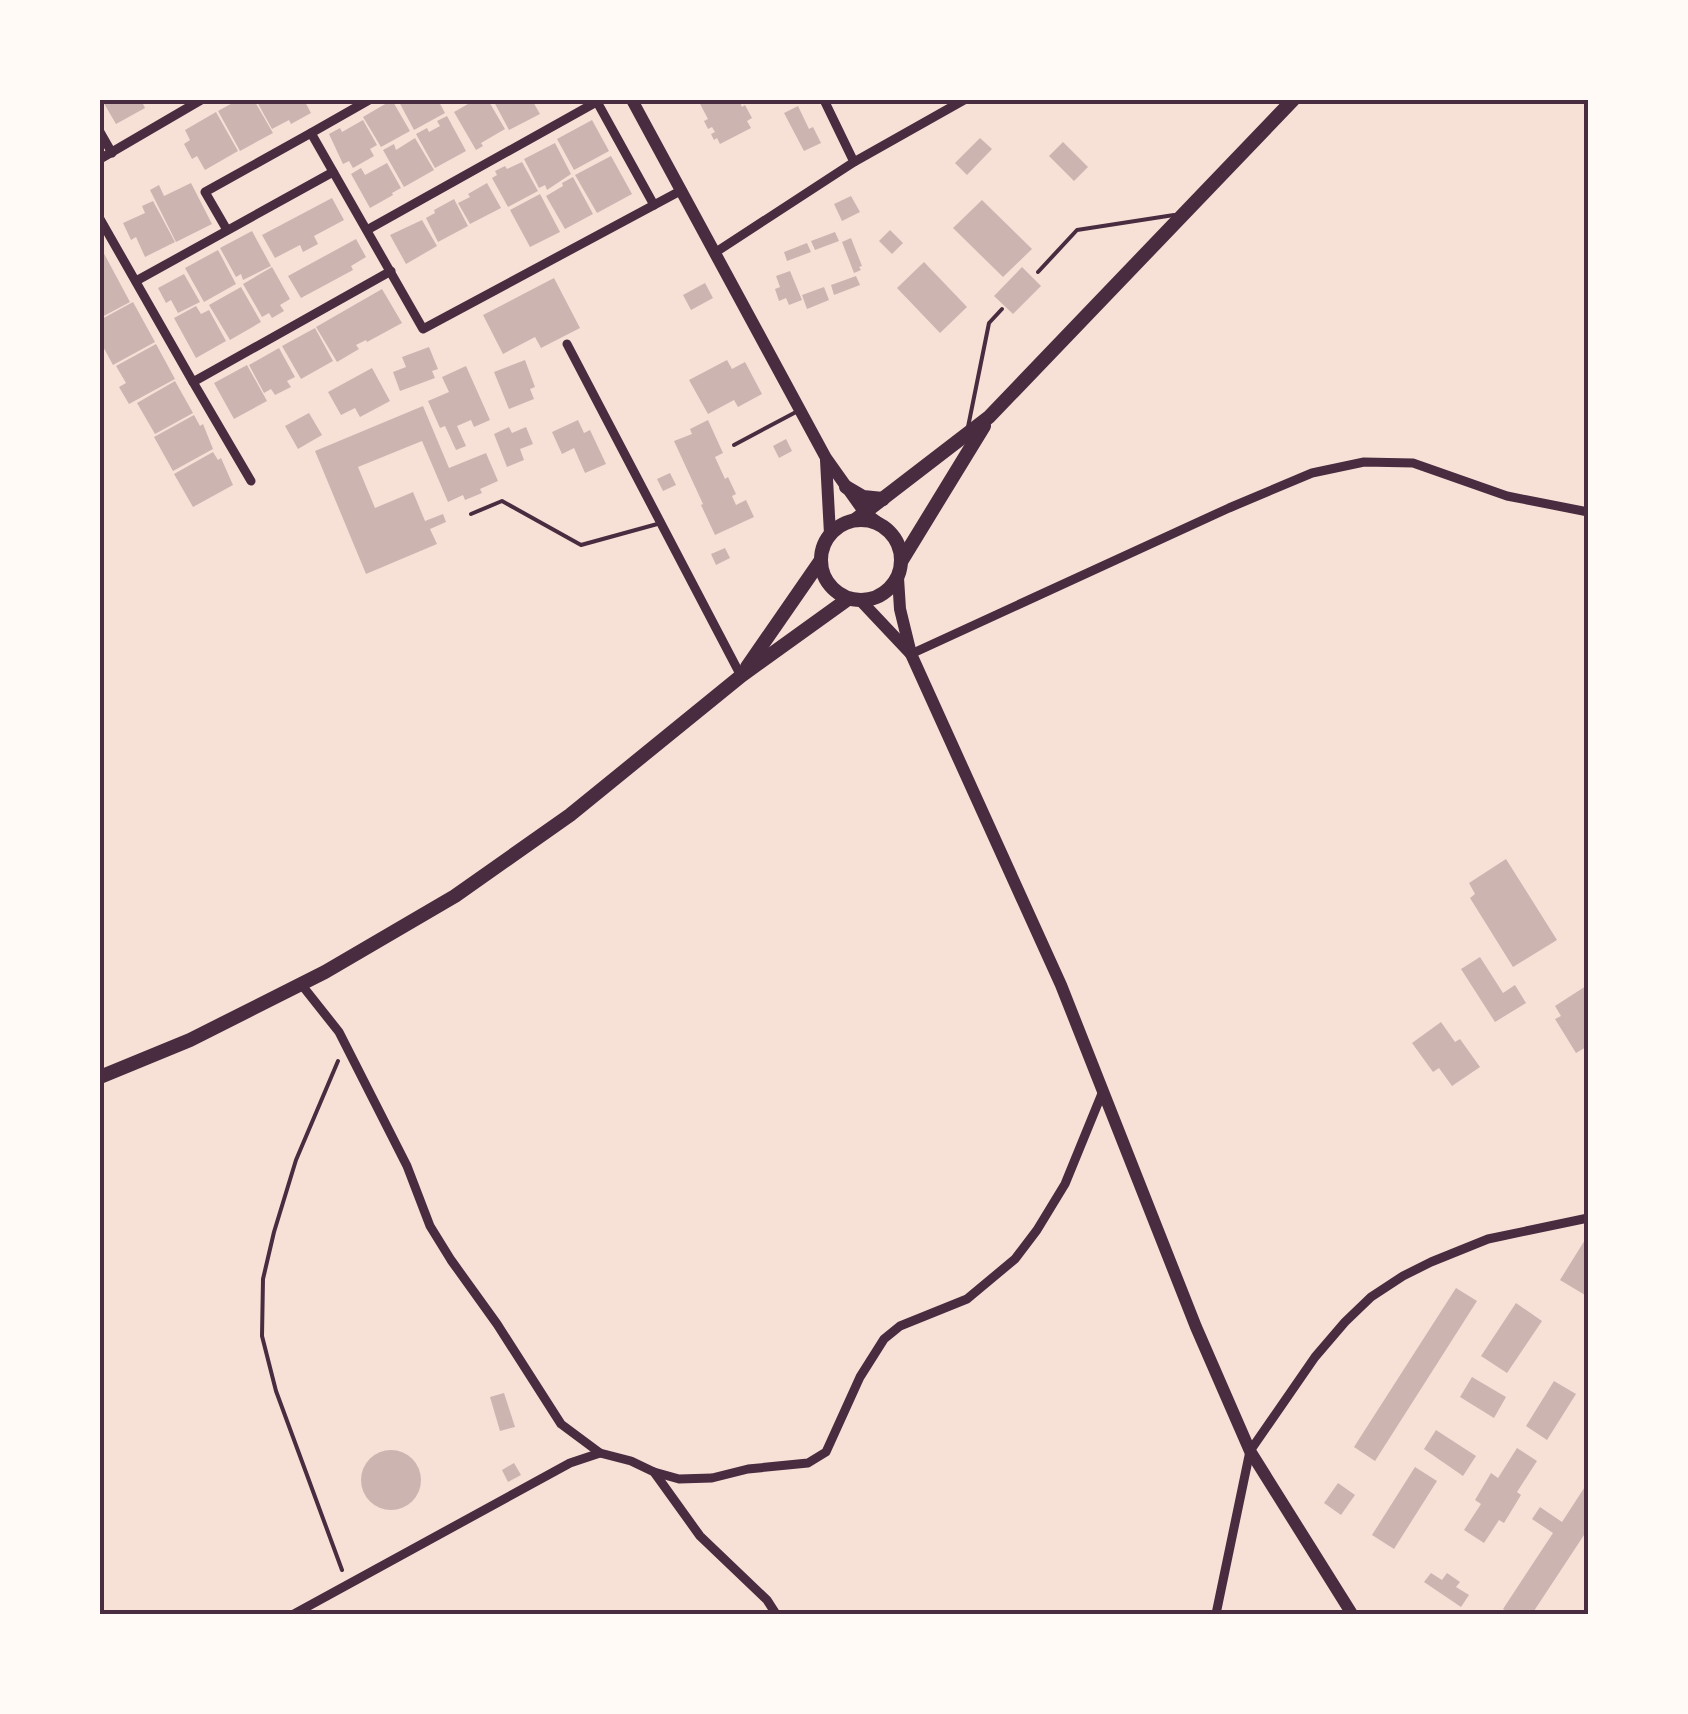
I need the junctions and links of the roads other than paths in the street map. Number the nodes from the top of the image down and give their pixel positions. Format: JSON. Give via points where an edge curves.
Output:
{"nodes":[{"id":1,"x":201,"y":100,"type":"edge"},
{"id":2,"x":369,"y":100,"type":"edge"},
{"id":3,"x":632,"y":100,"type":"edge"},
{"id":4,"x":824,"y":100,"type":"edge"},
{"id":5,"x":964,"y":100,"type":"edge"},
{"id":6,"x":1294,"y":100,"type":"edge"},
{"id":7,"x":598,"y":101,"type":"edge"},
{"id":8,"x":100,"y":132,"type":"edge"},
{"id":9,"x":311,"y":133,"type":"junction"},
{"id":10,"x":112,"y":153,"type":"junction"},
{"id":11,"x":100,"y":159,"type":"edge"},
{"id":12,"x":854,"y":162,"type":"junction"},
{"id":13,"x":334,"y":172,"type":"junction"},
{"id":14,"x":682,"y":190,"type":"junction"},
{"id":15,"x":654,"y":205,"type":"junction"},
{"id":16,"x":1184,"y":214,"type":"junction"},
{"id":17,"x":100,"y":219,"type":"edge"},
{"id":18,"x":227,"y":230,"type":"junction"},
{"id":19,"x":367,"y":230,"type":"junction"},
{"id":20,"x":716,"y":252,"type":"junction"},
{"id":21,"x":391,"y":272,"type":"junction"},
{"id":22,"x":1038,"y":272,"type":"dead end"},
{"id":23,"x":136,"y":281,"type":"junction"},
{"id":24,"x":1002,"y":309,"type":"dead end"},
{"id":25,"x":567,"y":344,"type":"dead end"},
{"id":26,"x":193,"y":382,"type":"junction"},
{"id":27,"x":800,"y":410,"type":"junction"},
{"id":28,"x":990,"y":417,"type":"junction"},
{"id":29,"x":967,"y":435,"type":"junction"},
{"id":30,"x":734,"y":445,"type":"dead end"},
{"id":31,"x":826,"y":458,"type":"junction"},
{"id":32,"x":250,"y":481,"type":"dead end"},
{"id":33,"x":846,"y":487,"type":"junction"},
{"id":34,"x":884,"y":499,"type":"junction"},
{"id":35,"x":1588,"y":512,"type":"edge"},
{"id":36,"x":470,"y":514,"type":"dead end"},
{"id":37,"x":860,"y":517,"type":"junction"},
{"id":38,"x":661,"y":523,"type":"junction"},
{"id":39,"x":830,"y":534,"type":"junction"},
{"id":40,"x":820,"y":560,"type":"junction"},
{"id":41,"x":902,"y":560,"type":"junction"},
{"id":42,"x":898,"y":578,"type":"junction"},
{"id":43,"x":854,"y":600,"type":"junction"},
{"id":44,"x":911,"y":654,"type":"junction"},
{"id":45,"x":741,"y":676,"type":"junction"},
{"id":46,"x":301,"y":984,"type":"junction"},
{"id":47,"x":100,"y":1077,"type":"edge"},
{"id":48,"x":1103,"y":1091,"type":"junction"},
{"id":49,"x":1588,"y":1218,"type":"edge"},
{"id":50,"x":1250,"y":1451,"type":"junction"},
{"id":51,"x":600,"y":1453,"type":"junction"},
{"id":52,"x":654,"y":1472,"type":"junction"},
{"id":53,"x":294,"y":1614,"type":"edge"},
{"id":54,"x":776,"y":1614,"type":"edge"},
{"id":55,"x":1216,"y":1614,"type":"edge"},
{"id":56,"x":1352,"y":1614,"type":"edge"}],
"edges":[{"from":1,"to":10,"type":"street"},
{"from":2,"to":9,"type":"street"},
{"from":3,"to":14,"type":"main road"},
{"from":4,"to":12,"type":"street"},
{"from":5,"to":12,"type":"street"},
{"from":6,"to":16,"type":"main road"},
{"from":7,"to":15,"type":"street"},
{"from":7,"to":19,"type":"street"},
{"from":8,"to":10,"type":"street"},
{"from":9,"to":13,"type":"street"},
{"from":9,"to":18,"type":"street","via":[[205,192]]},
{"from":10,"to":11,"type":"street"},
{"from":12,"to":20,"type":"street"},
{"from":13,"to":18,"type":"street"},
{"from":13,"to":19,"type":"street"},
{"from":14,"to":15,"type":"street"},
{"from":14,"to":20,"type":"main road"},
{"from":15,"to":21,"type":"street","via":[[423,328]]},
{"from":16,"to":22,"type":"lane","via":[[1077,230]]},
{"from":16,"to":28,"type":"main road"},
{"from":17,"to":23,"type":"street"},
{"from":18,"to":23,"type":"street"},
{"from":19,"to":21,"type":"street"},
{"from":20,"to":27,"type":"main road"},
{"from":21,"to":26,"type":"street"},
{"from":23,"to":26,"type":"street"},
{"from":24,"to":29,"type":"lane","via":[[988,324]]},
{"from":25,"to":38,"type":"street"},
{"from":26,"to":32,"type":"street"},
{"from":27,"to":30,"type":"lane"},
{"from":27,"to":31,"type":"main road"},
{"from":28,"to":29,"type":"main road"},
{"from":28,"to":41,"type":"main road"},
{"from":29,"to":34,"type":"main road"},
{"from":31,"to":33,"type":"main road"},
{"from":31,"to":39,"type":"main road"},
{"from":33,"to":34,"type":"main road"},
{"from":33,"to":37,"type":"main road"},
{"from":34,"to":37,"type":"main road"},
{"from":35,"to":44,"type":"street","via":[[1507,496],[1413,463],[1364,462],[1312,473],[1228,508]]},
{"from":36,"to":38,"type":"lane","via":[[502,501],[581,545]]},
{"from":37,"to":39,"type":"main road"},
{"from":37,"to":41,"type":"main road","via":[[896,539]]},
{"from":38,"to":45,"type":"street"},
{"from":39,"to":40,"type":"main road"},
{"from":40,"to":43,"type":"main road","via":[[828,584]]},
{"from":40,"to":45,"type":"main road"},
{"from":41,"to":42,"type":"main road"},
{"from":42,"to":43,"type":"main road","via":[[882,595]]},
{"from":42,"to":44,"type":"main road"},
{"from":43,"to":44,"type":"main road"},
{"from":43,"to":45,"type":"main road"},
{"from":44,"to":48,"type":"main road","via":[[1062,985]]},
{"from":45,"to":46,"type":"main road","via":[[570,815],[472,884]]},
{"from":46,"to":47,"type":"main road"},
{"from":46,"to":51,"type":"street","via":[[340,1032],[451,1260],[561,1424]]},
{"from":48,"to":50,"type":"main road"},
{"from":48,"to":52,"type":"street","via":[[1065,1184],[1026,1244],[967,1299],[900,1326],[884,1340],[826,1452],[808,1462],[712,1478]]},
{"from":49,"to":50,"type":"street","via":[[1488,1240],[1402,1276],[1345,1322]]},
{"from":50,"to":55,"type":"street"},
{"from":50,"to":56,"type":"main road"},
{"from":51,"to":52,"type":"street"},
{"from":51,"to":53,"type":"street","via":[[570,1463]]},
{"from":52,"to":54,"type":"street","via":[[700,1536]]}]}
